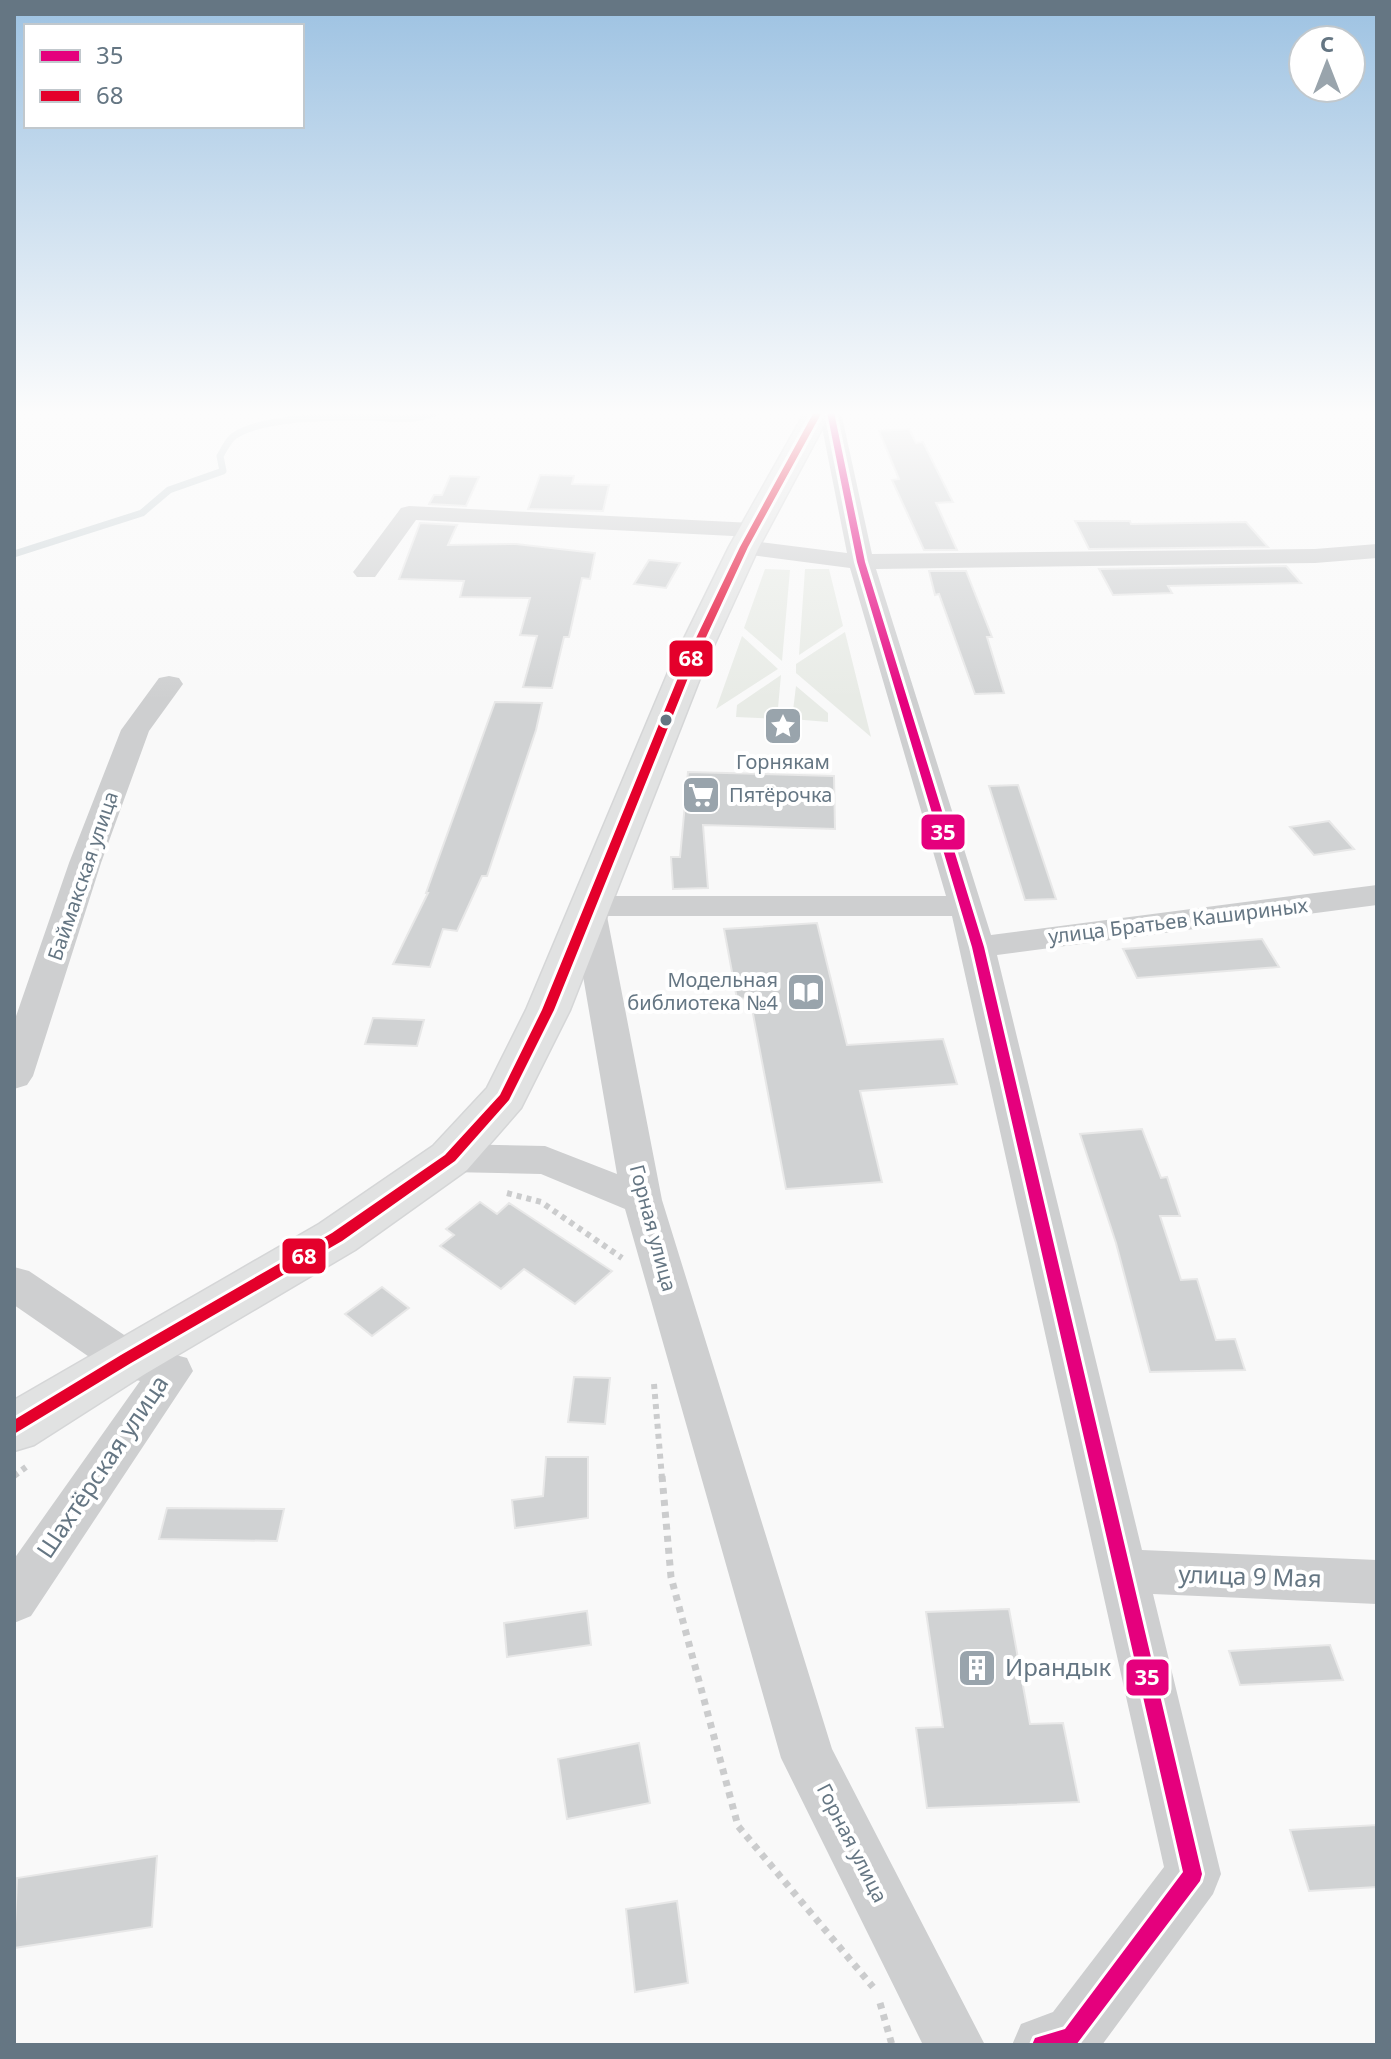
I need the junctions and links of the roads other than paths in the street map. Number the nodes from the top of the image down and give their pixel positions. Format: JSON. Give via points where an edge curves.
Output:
{"nodes":[{"id":1,"x":765,"y":508,"type":"edge"},
{"id":2,"x":850,"y":508,"type":"edge"},
{"id":3,"x":749,"y":538,"type":"junction"},
{"id":4,"x":1377,"y":551,"type":"edge"},
{"id":5,"x":861,"y":562,"type":"junction"},
{"id":6,"x":366,"y":572,"type":"dead end"},
{"id":7,"x":169,"y":684,"type":"dead end"},
{"id":8,"x":1377,"y":895,"type":"edge"},
{"id":9,"x":588,"y":906,"type":"junction"},
{"id":10,"x":972,"y":926,"type":"junction"},
{"id":11,"x":14,"y":1076,"type":"edge"},
{"id":12,"x":450,"y":1158,"type":"junction"},
{"id":13,"x":642,"y":1200,"type":"junction"},
{"id":14,"x":14,"y":1283,"type":"edge"},
{"id":15,"x":126,"y":1359,"type":"junction"},
{"id":16,"x":27,"y":1443,"type":"edge"},
{"id":17,"x":1123,"y":1571,"type":"junction"},
{"id":18,"x":1377,"y":1582,"type":"edge"},
{"id":19,"x":14,"y":1600,"type":"edge"},
{"id":20,"x":1070,"y":2042,"type":"edge"},
{"id":21,"x":955,"y":2045,"type":"edge"}],
"edges":[{"from":1,"to":3,"type":"main road"},
{"from":2,"to":5,"type":"street"},
{"from":3,"to":5,"type":"street"},
{"from":3,"to":6,"type":"street","via":[[409,513]]},
{"from":3,"to":9,"type":"main road","via":[[689,663]]},
{"from":4,"to":5,"type":"street"},
{"from":5,"to":10,"type":"street"},
{"from":7,"to":11,"type":"street","name":"Баймакская улица","via":[[135,730]]},
{"from":8,"to":10,"type":"street","name":"улица Братьев Кашириных"},
{"from":9,"to":10,"type":"street","name":"улица Братьев Кашириных"},
{"from":9,"to":12,"type":"main road","via":[[548,1010],[505,1097]]},
{"from":9,"to":13,"type":"street","name":"Горная улица"},
{"from":10,"to":17,"type":"street"},
{"from":12,"to":13,"type":"street","via":[[545,1160]]},
{"from":12,"to":15,"type":"main road","via":[[337,1237]]},
{"from":13,"to":21,"type":"street","name":"Горная улица","via":[[808,1758]]},
{"from":14,"to":15,"type":"street"},
{"from":15,"to":16,"type":"main road"},
{"from":15,"to":19,"type":"street","name":"Шахтёрская улица","via":[[171,1371]]},
{"from":17,"to":18,"type":"street","name":"улица 9 Мая"},
{"from":17,"to":20,"type":"street","via":[[1193,1874]]}]}
